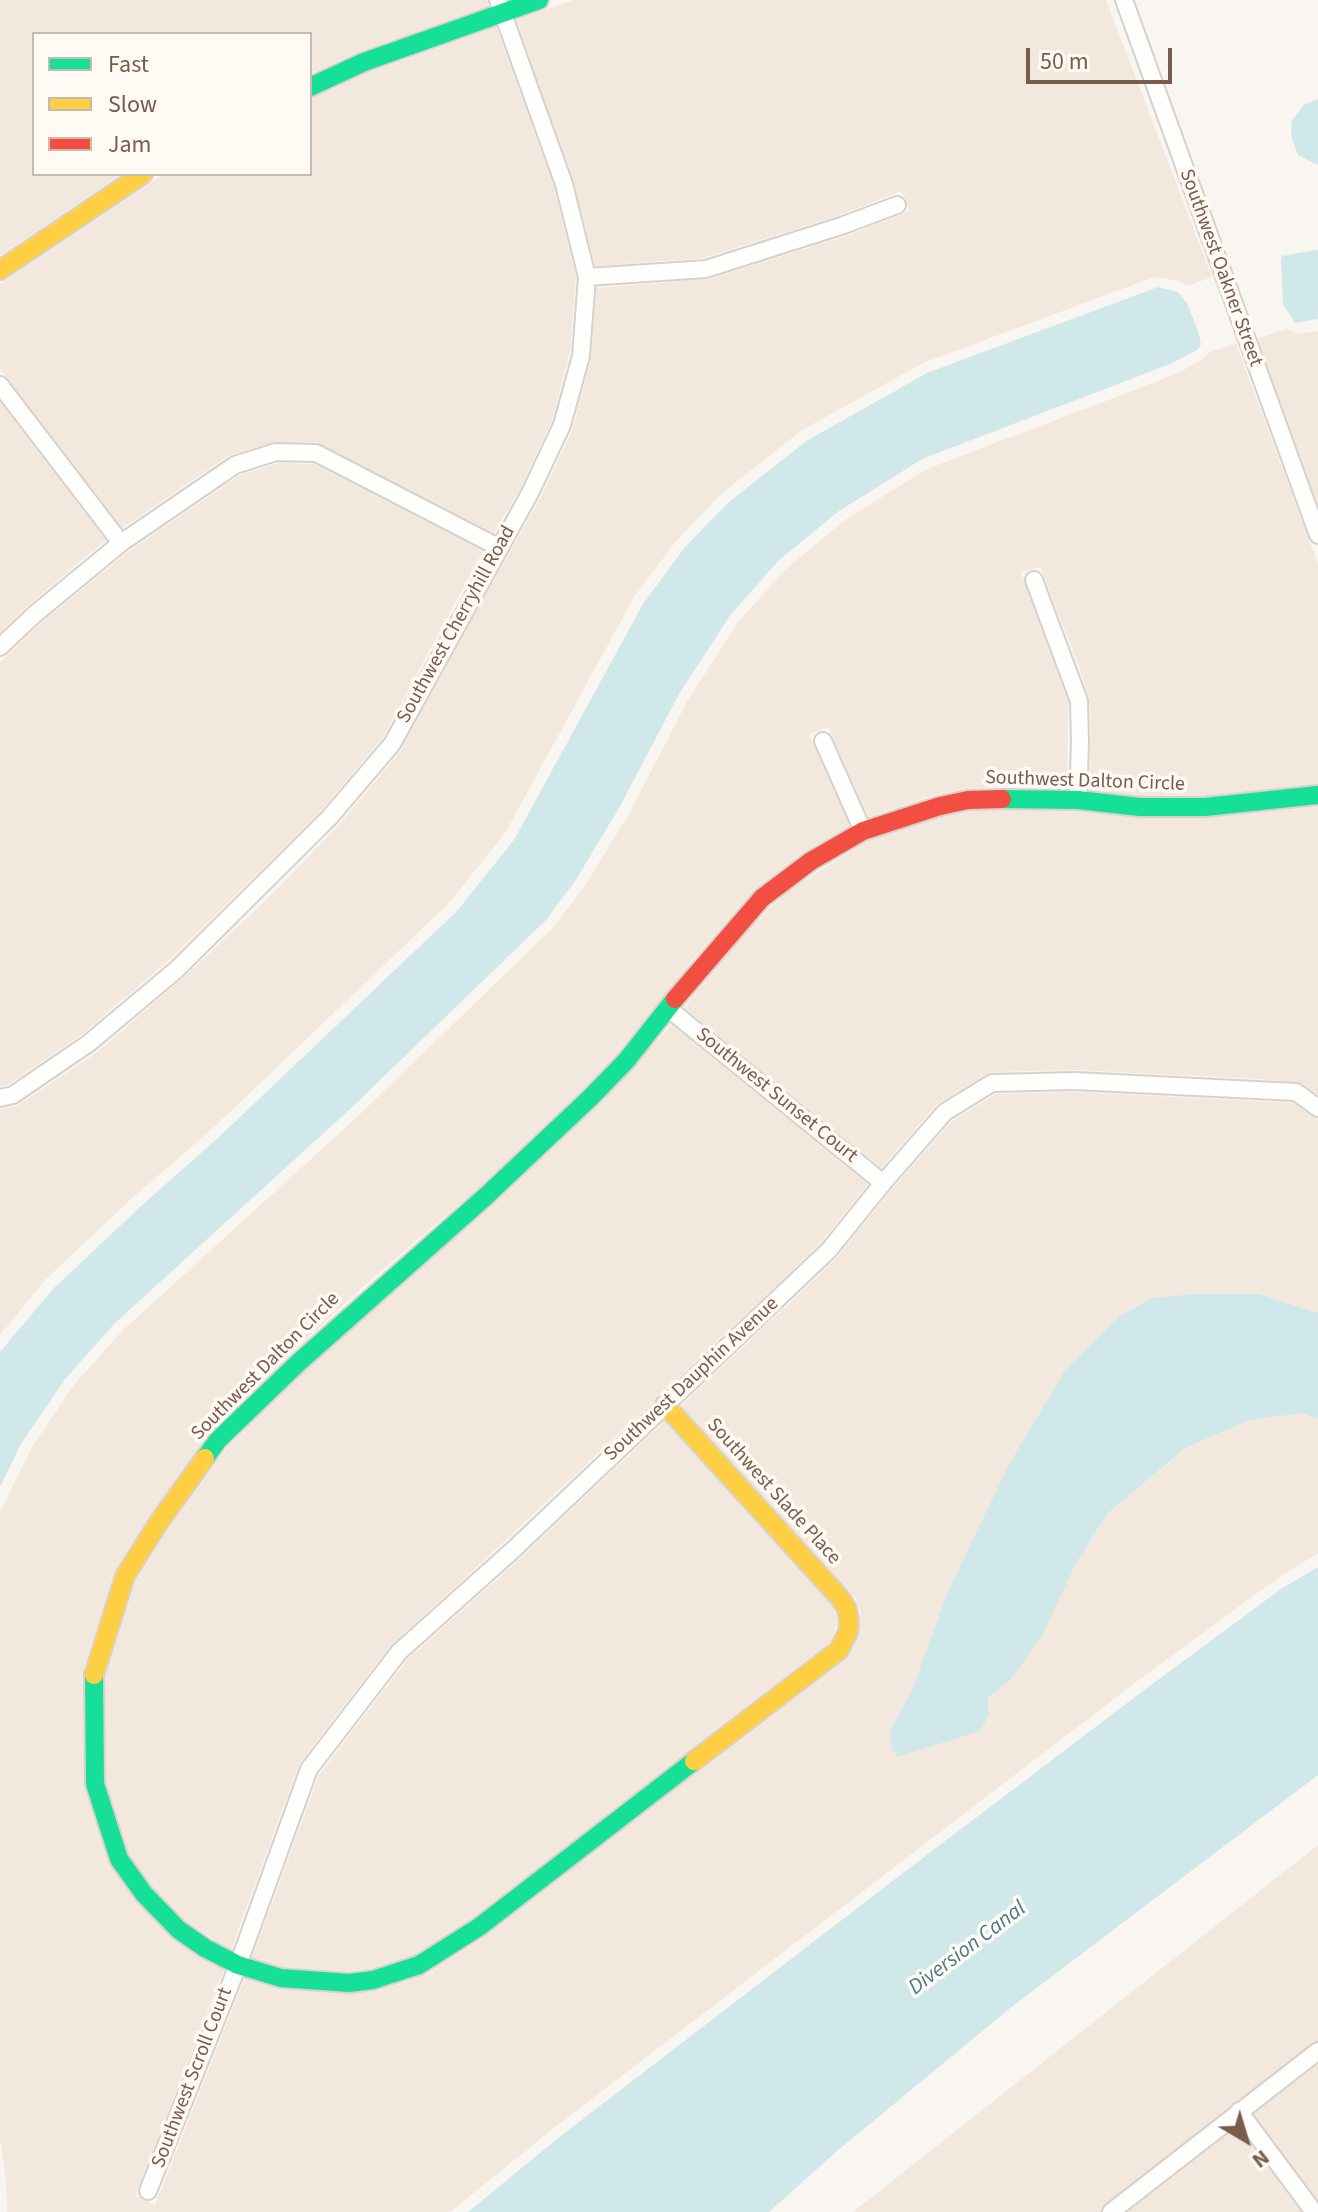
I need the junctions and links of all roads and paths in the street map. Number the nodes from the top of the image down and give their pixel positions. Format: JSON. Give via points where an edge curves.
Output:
{"nodes":[{"id":1,"x":539,"y":0,"type":"edge"},
{"id":2,"x":1124,"y":0,"type":"edge"},
{"id":3,"x":500,"y":6,"type":"edge"},
{"id":4,"x":312,"y":86,"type":"edge"},
{"id":5,"x":140,"y":176,"type":"edge"},
{"id":6,"x":897,"y":205,"type":"dead end"},
{"id":7,"x":0,"y":270,"type":"edge"},
{"id":8,"x":587,"y":277,"type":"junction"},
{"id":9,"x":0,"y":385,"type":"edge"},
{"id":10,"x":1318,"y":535,"type":"edge"},
{"id":11,"x":121,"y":543,"type":"junction"},
{"id":12,"x":498,"y":547,"type":"junction"},
{"id":13,"x":1034,"y":580,"type":"dead end"},
{"id":14,"x":0,"y":647,"type":"edge"},
{"id":15,"x":823,"y":741,"type":"dead end"},
{"id":16,"x":1318,"y":795,"type":"edge"},
{"id":17,"x":1078,"y":800,"type":"junction"},
{"id":18,"x":863,"y":831,"type":"junction"},
{"id":19,"x":669,"y":1009,"type":"junction"},
{"id":20,"x":0,"y":1098,"type":"edge"},
{"id":21,"x":1318,"y":1108,"type":"edge"},
{"id":22,"x":883,"y":1183,"type":"junction"},
{"id":23,"x":665,"y":1405,"type":"junction"},
{"id":24,"x":847,"y":1609,"type":"joint"},
{"id":25,"x":238,"y":1965,"type":"junction"},
{"id":26,"x":1318,"y":2051,"type":"edge"},
{"id":27,"x":1239,"y":2111,"type":"junction"},
{"id":28,"x":148,"y":2191,"type":"dead end"},
{"id":29,"x":1111,"y":2212,"type":"edge"},
{"id":30,"x":1314,"y":2212,"type":"edge"}],
"edges":[{"from":1,"to":3,"type":"street"},
{"from":2,"to":10,"type":"street","name":"Southwest Oakner Street"},
{"from":3,"to":4,"type":"street"},
{"from":3,"to":8,"type":"street","name":"Southwest Cherryhill Road","via":[[564,184]]},
{"from":5,"to":7,"type":"street"},
{"from":6,"to":8,"type":"street","via":[[706,269]]},
{"from":8,"to":12,"type":"street","name":"Southwest Cherryhill Road","via":[[581,356],[562,425]]},
{"from":9,"to":11,"type":"street"},
{"from":11,"to":12,"type":"street","via":[[235,465],[276,452],[316,453]]},
{"from":11,"to":14,"type":"street"},
{"from":12,"to":20,"type":"street","name":"Southwest Cherryhill Road","via":[[392,744],[329,818],[143,998],[89,1043],[13,1095]]},
{"from":13,"to":17,"type":"street","via":[[1079,701]]},
{"from":15,"to":18,"type":"street"},
{"from":16,"to":17,"type":"street","name":"Southwest Dalton Circle","via":[[1205,807]]},
{"from":17,"to":18,"type":"street","name":"Southwest Dalton Circle","via":[[968,800]]},
{"from":18,"to":19,"type":"street","name":"Southwest Dalton Circle","via":[[762,898]]},
{"from":19,"to":22,"type":"street","name":"Southwest Sunset Court"},
{"from":19,"to":25,"type":"street","name":"Southwest Dalton Circle","via":[[590,1098],[218,1440],[125,1576],[94,1670],[95,1784],[119,1859],[133,1880],[179,1930]]},
{"from":21,"to":22,"type":"street","name":"Southwest Dauphin Avenue","via":[[1296,1092],[1246,1088],[992,1083],[945,1112]]},
{"from":22,"to":23,"type":"street","name":"Southwest Dauphin Avenue","via":[[829,1250]]},
{"from":23,"to":24,"type":"street","name":"Southwest Slade Place"},
{"from":23,"to":25,"type":"street","name":"Southwest Dauphin Avenue","via":[[399,1652],[309,1769]]},
{"from":24,"to":25,"type":"street","name":"Southwest Dalton Circle","via":[[848,1632],[839,1650],[441,1953],[395,1975],[349,1983],[281,1978]]},
{"from":25,"to":28,"type":"street","name":"Southwest Scroll Court"},
{"from":26,"to":27,"type":"street"},
{"from":27,"to":29,"type":"street"},
{"from":27,"to":30,"type":"street"}]}
